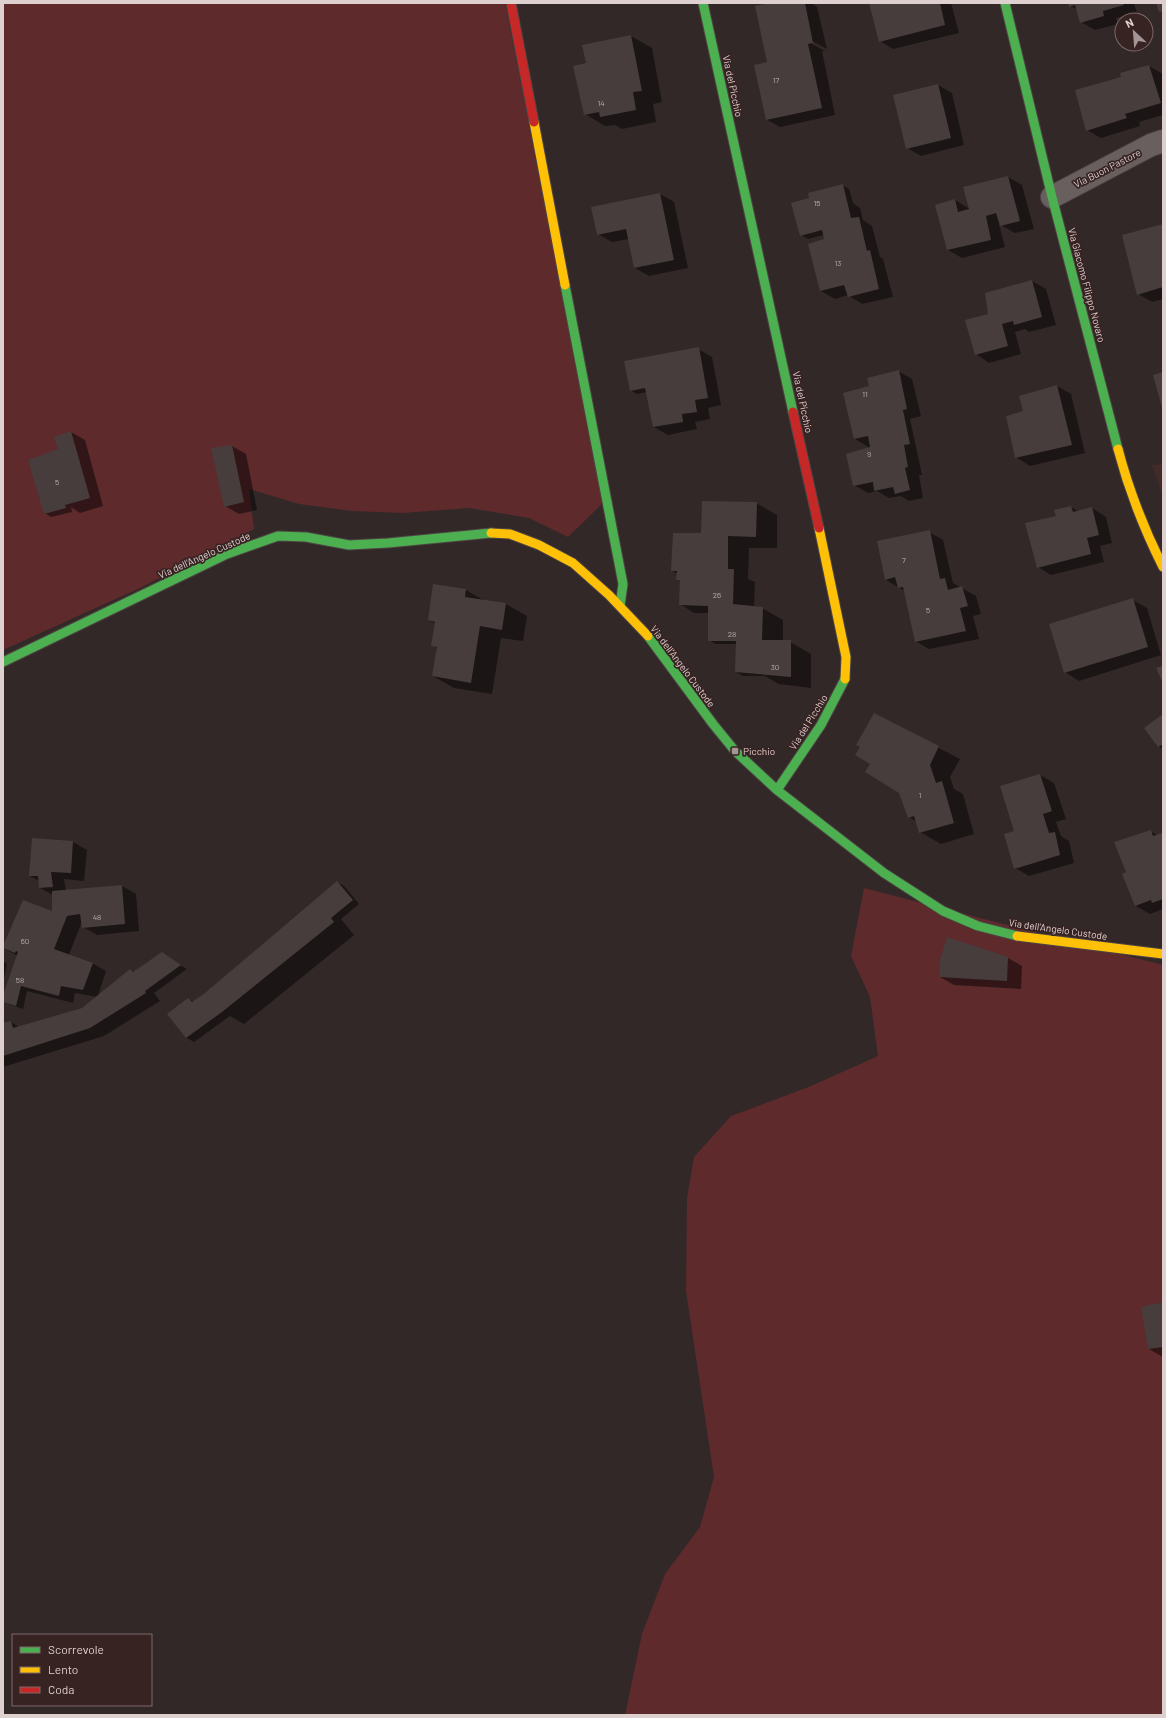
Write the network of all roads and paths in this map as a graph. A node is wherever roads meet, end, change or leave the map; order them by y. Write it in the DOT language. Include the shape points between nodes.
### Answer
graph roads {
  1 [pos="511,3"];
  2 [pos="703,3"];
  3 [pos="1005,3"];
  4 [pos="1163,141"];
  5 [pos="1052,197"];
  6 [pos="1163,567"];
  7 [pos="620,606"];
  8 [pos="3,662"];
  9 [pos="777,790"];
  10 [pos="1163,954"];
  1 -- 7 [label="street" via="623,584"];
  2 -- 9 [label="street, Via del Picchio" via="846,657 845,682 821,725"];
  3 -- 5 [label="street, Via Giacomo Filippo Novaro"];
  4 -- 5 [label="street, Via Buon Pastore"];
  5 -- 6 [label="street, Via Giacomo Filippo Novaro" via="1127,482 1146,534"];
  7 -- 8 [label="street, Via dell'Angelo Custode" via="573,563 539,545 510,534 482,533 388,543 349,544 306,537 278,536 227,554"];
  7 -- 9 [label="street, Via dell'Angelo Custode" via="649,637 735,751"];
  9 -- 10 [label="street, Via dell'Angelo Custode" via="884,873 943,911 978,926 1018,936"];
}
